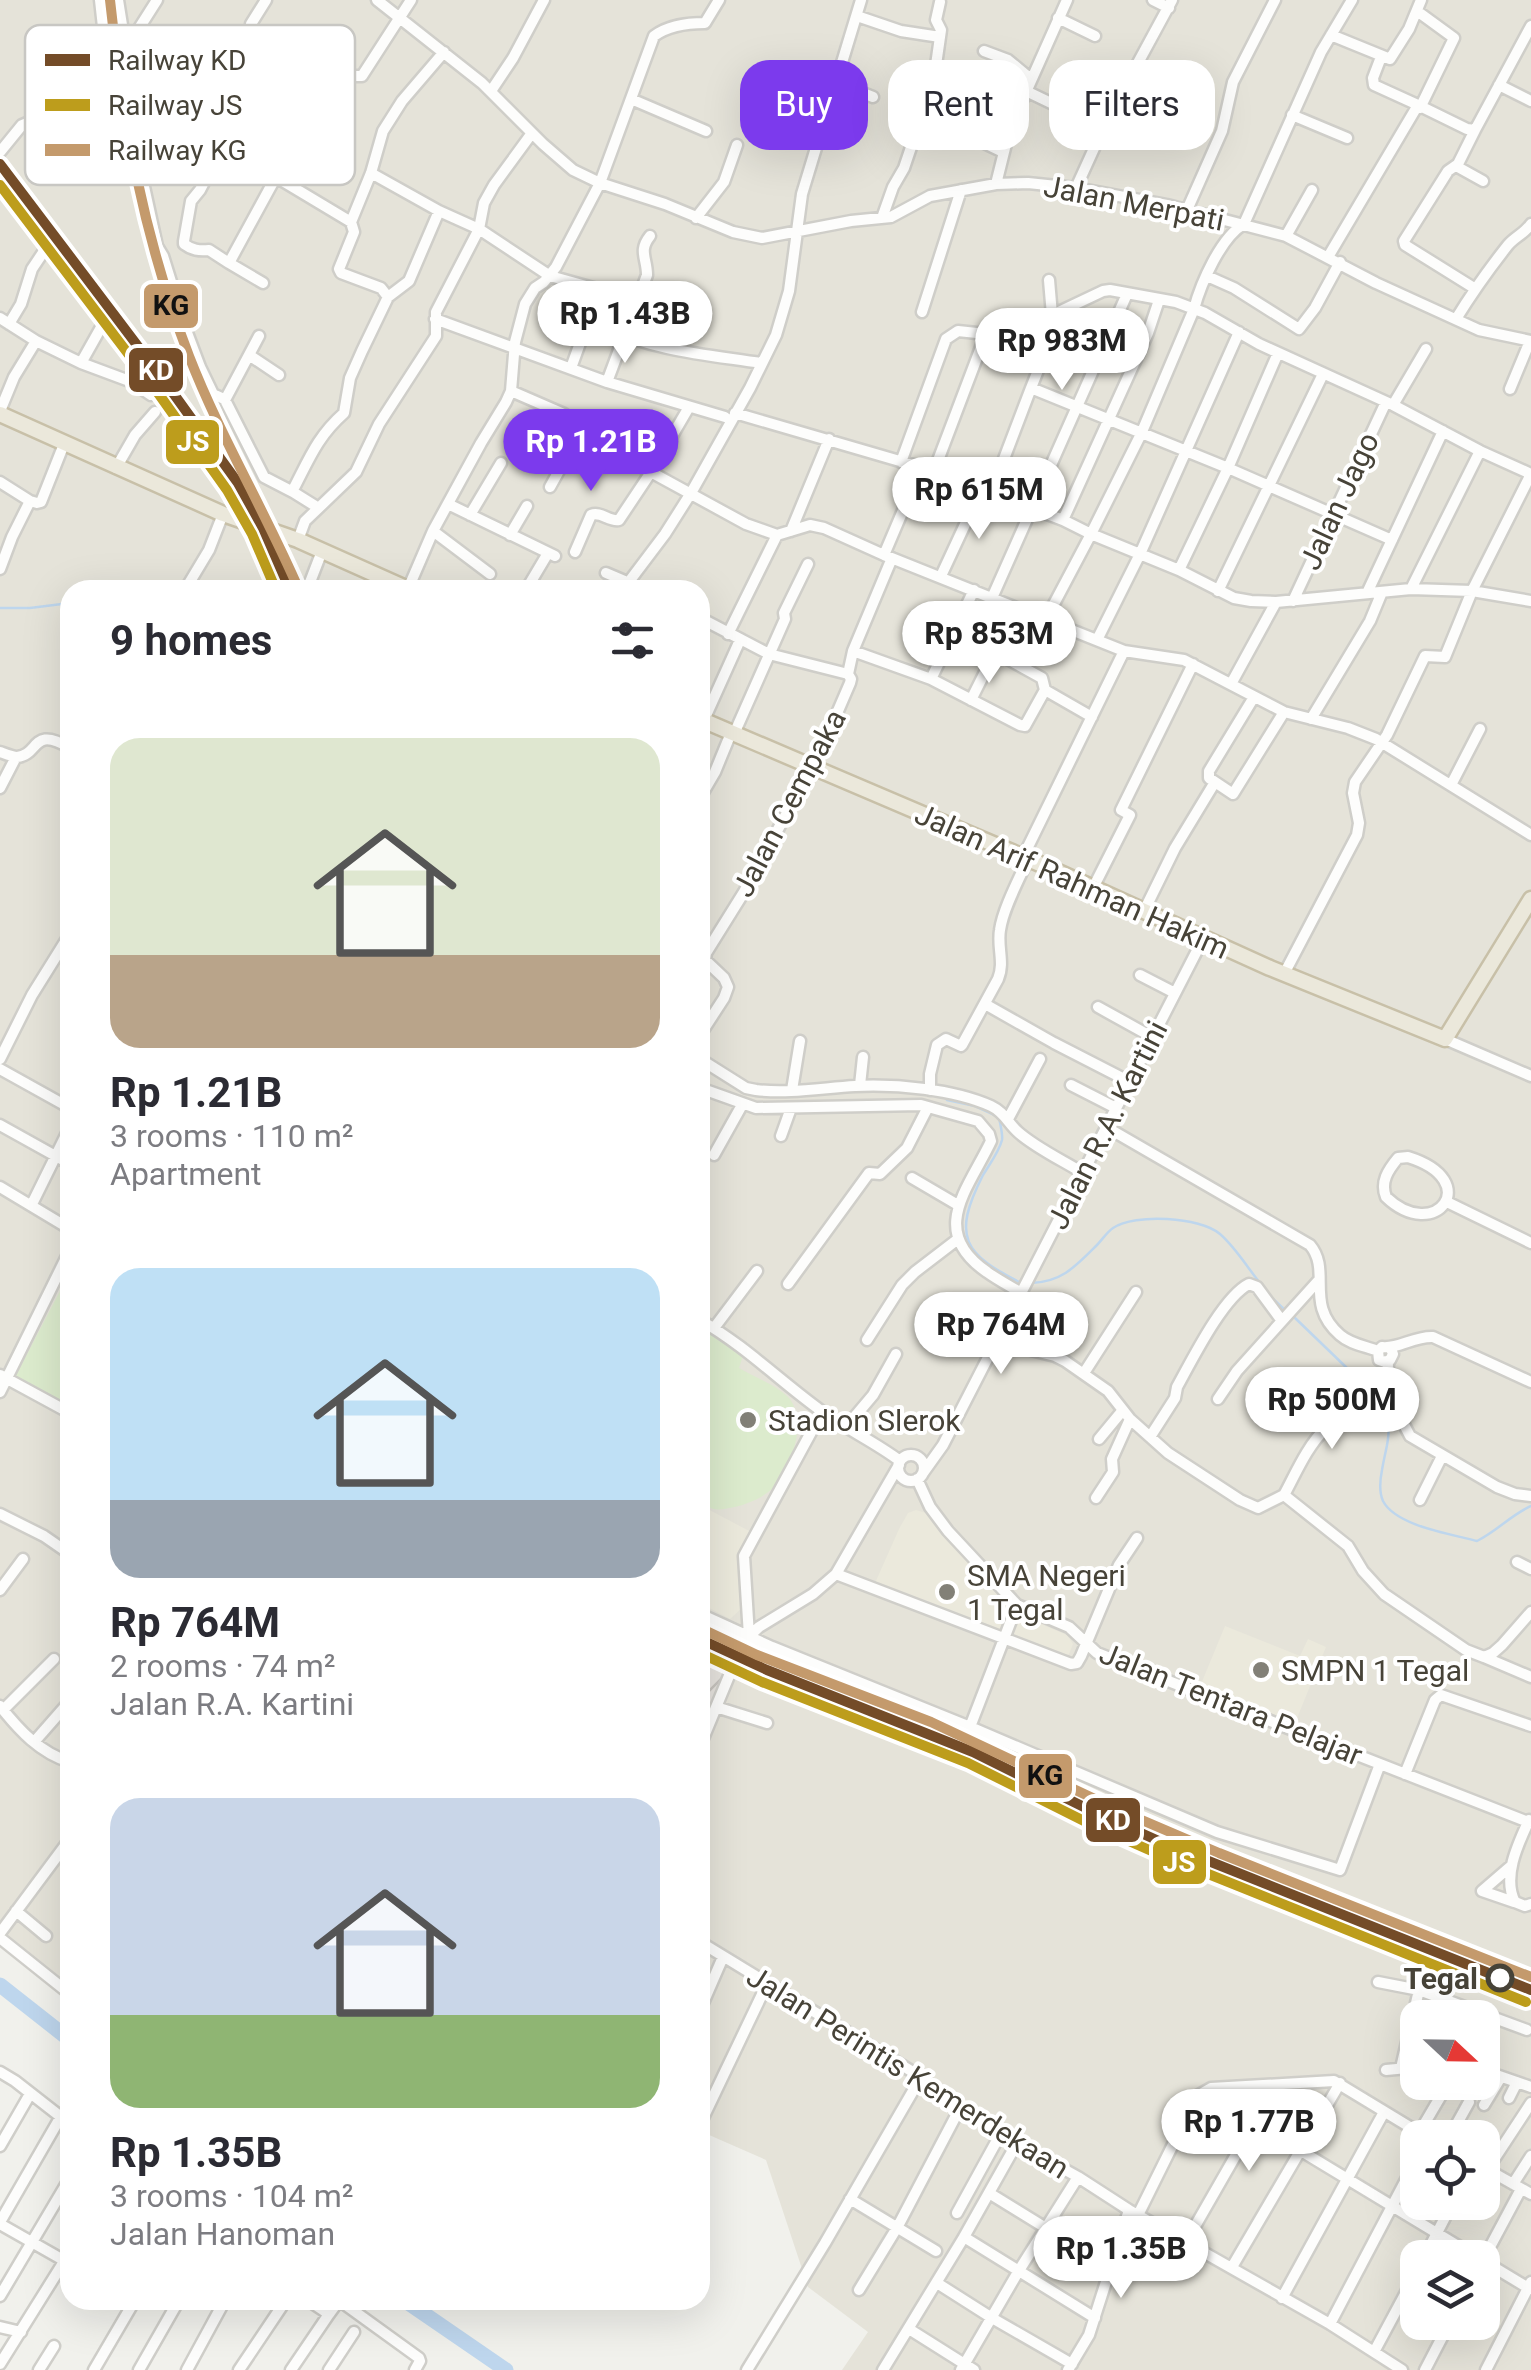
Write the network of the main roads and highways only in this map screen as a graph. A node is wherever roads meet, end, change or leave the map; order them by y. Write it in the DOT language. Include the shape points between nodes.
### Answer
graph roads {
  1 [pos="0,413"];
  2 [pos="388,580"];
  3 [pos="710,723"];
  4 [pos="1531,899"];
  1 -- 2 [label="highway"];
  3 -- 4 [label="highway, Jalan Arif Rahman Hakim" via="1445,1039"];
}
